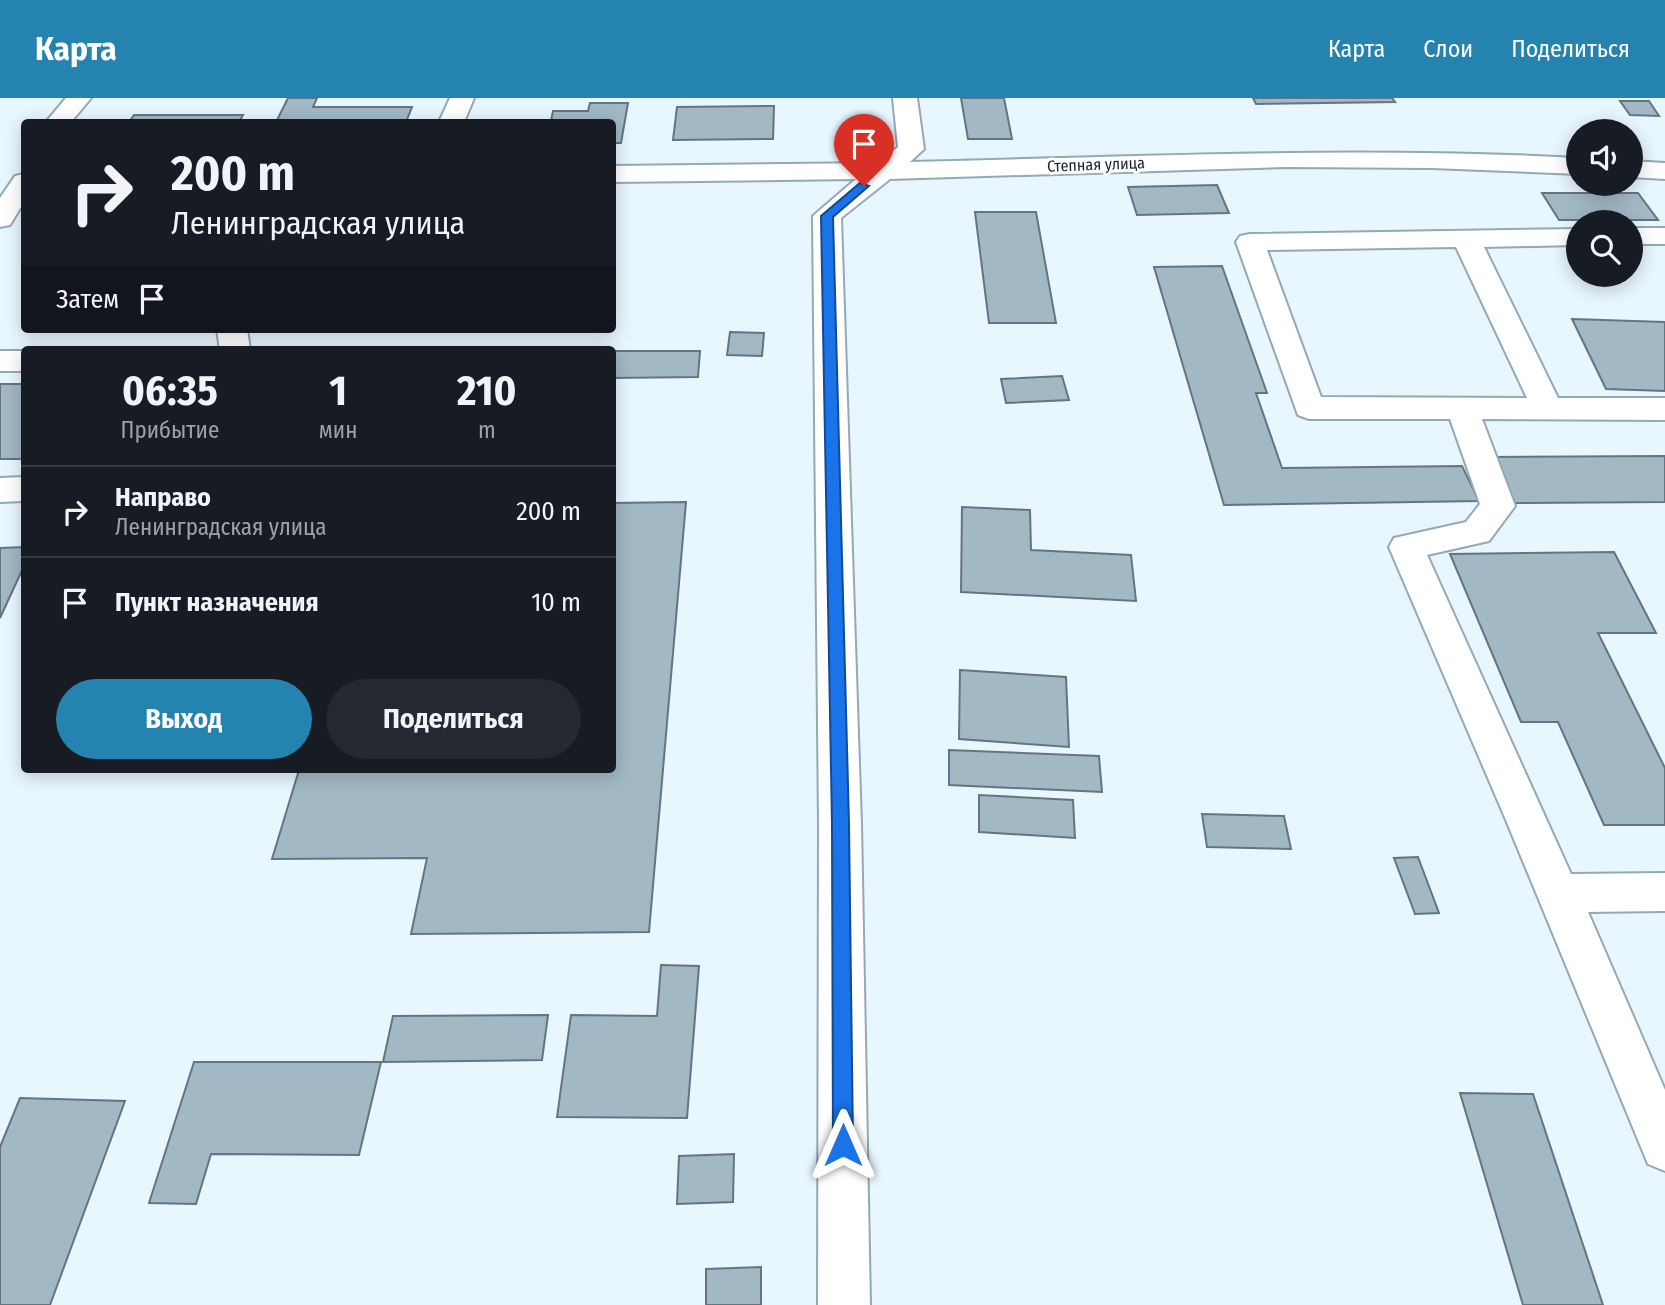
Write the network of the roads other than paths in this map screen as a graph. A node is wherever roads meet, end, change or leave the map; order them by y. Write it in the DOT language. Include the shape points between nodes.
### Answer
graph roads {
  1 [pos="79,98"];
  2 [pos="462,98"];
  3 [pos="905,98"];
  4 [pos="61,119"];
  5 [pos="453,119"];
  6 [pos="1566,165"];
  7 [pos="882,170"];
  8 [pos="1643,170"];
  9 [pos="1665,171"];
  10 [pos="616,174"];
  11 [pos="777,174"];
  12 [pos="13,180"];
  13 [pos="827,216"];
  14 [pos="0,219"];
  15 [pos="1643,236"];
  16 [pos="1665,236"];
  17 [pos="1566,237"];
  18 [pos="1466,239"];
  19 [pos="0,361"];
  20 [pos="21,361"];
  21 [pos="1463,410"];
  22 [pos="1548,410"];
  23 [pos="1665,410"];
  24 [pos="21,489"];
  25 [pos="0,490"];
  26 [pos="1665,892"];
  27 [pos="1558,893"];
  28 [pos="1665,1147"];
  29 [pos="844,1305"];
  1 -- 4 [label="street"];
  2 -- 5 [label="street"];
  3 -- 7 [label="street" via="911,149"];
  6 -- 7 [label="street, Степная улица" via="1488,160 1175,160"];
  7 -- 11 [label="street, Степная улица"];
  7 -- 13 [label="street"];
  8 -- 9 [label="street"];
  10 -- 11 [label="street, Степная улица"];
  11 -- 13 [label="street" via="800,188"];
  12 -- 14 [label="street"];
  13 -- 29 [label="street" via="840,824"];
  15 -- 16 [label="street"];
  17 -- 18 [label="street"];
  18 -- 21 [label="street" via="1250,242 1308,408"];
  18 -- 22 [label="street"];
  19 -- 20 [label="street"];
  21 -- 22 [label="street"];
  21 -- 27 [label="street" via="1498,506 1477,531 1406,547"];
  22 -- 23 [label="street"];
  24 -- 25 [label="street"];
  26 -- 27 [label="street"];
  27 -- 28 [label="street"];
}
